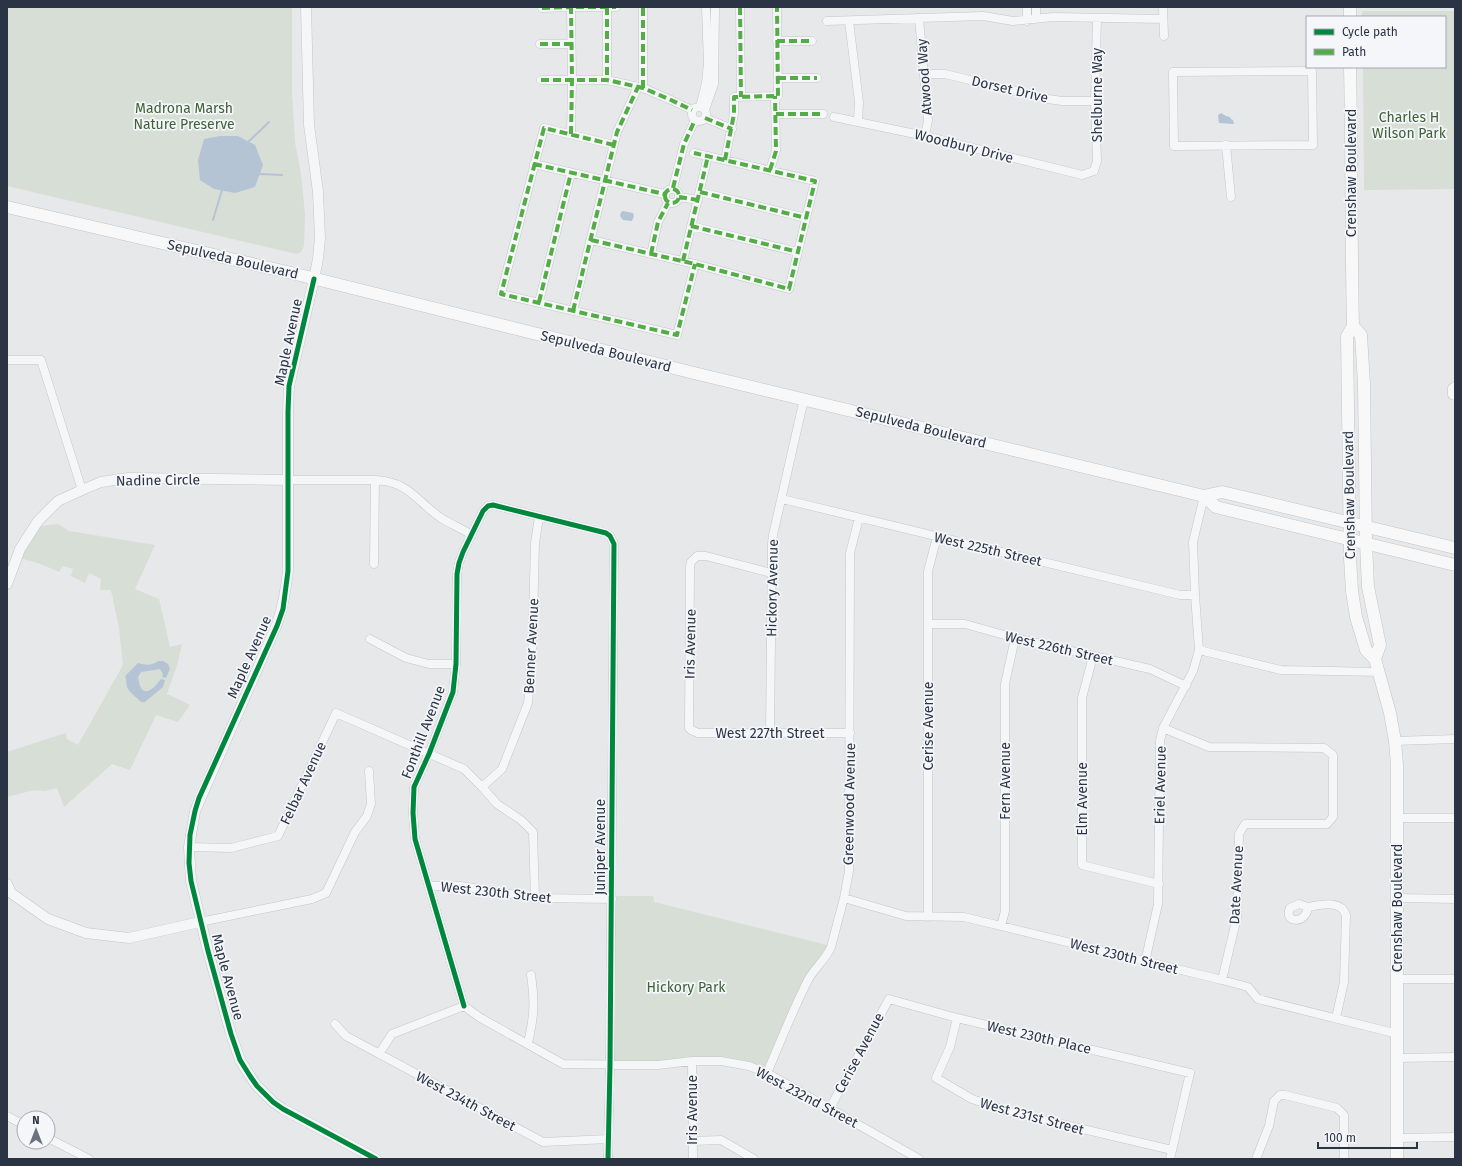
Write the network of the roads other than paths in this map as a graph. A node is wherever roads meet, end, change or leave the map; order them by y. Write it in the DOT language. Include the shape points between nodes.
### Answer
graph roads {
  1 [pos="306,7"];
  2 [pos="571,7"];
  3 [pos="607,7"];
  4 [pos="616,7"];
  5 [pos="643,7"];
  6 [pos="706,7"];
  7 [pos="715,7"];
  8 [pos="740,7"];
  9 [pos="777,7"];
  10 [pos="1027,7"];
  11 [pos="1036,7"];
  12 [pos="1163,7"];
  13 [pos="542,8"];
  14 [pos="919,18"];
  15 [pos="1097,18"];
  16 [pos="1036,19"];
  17 [pos="1163,19"];
  18 [pos="849,20"];
  19 [pos="827,21"];
  20 [pos="1027,21"];
  21 [pos="1164,36"];
  22 [pos="777,42"];
  23 [pos="812,42"];
  24 [pos="540,44"];
  25 [pos="572,44"];
  26 [pos="1350,68"];
  27 [pos="925,74"];
  28 [pos="778,78"];
  29 [pos="817,78"];
  30 [pos="541,80"];
  31 [pos="572,80"];
  32 [pos="607,80"];
  33 [pos="640,88"];
  34 [pos="775,96"];
  35 [pos="741,97"];
  36 [pos="1095,100"];
  37 [pos="700,111"];
  38 [pos="776,114"];
  39 [pos="823,114"];
  40 [pos="834,117"];
  41 [pos="858,121"];
  42 [pos="732,129"];
  43 [pos="571,134"];
  44 [pos="925,136"];
  45 [pos="614,145"];
  46 [pos="1226,145"];
  47 [pos="694,153"];
  48 [pos="708,156"];
  49 [pos="725,160"];
  50 [pos="534,164"];
  51 [pos="770,170"];
  52 [pos="1094,171"];
  53 [pos="571,173"];
  54 [pos="605,181"];
  55 [pos="673,188"];
  56 [pos="664,194"];
  57 [pos="699,196"];
  58 [pos="679,197"];
  59 [pos="1231,197"];
  60 [pos="668,203"];
  61 [pos="7,207"];
  62 [pos="806,218"];
  63 [pos="691,226"];
  64 [pos="591,240"];
  65 [pos="798,252"];
  66 [pos="651,254"];
  67 [pos="683,261"];
  68 [pos="695,264"];
  69 [pos="314,279"];
  70 [pos="539,302"];
  71 [pos="573,311"];
  72 [pos="1354,326"];
  73 [pos="7,360"];
  74 [pos="1455,386"];
  75 [pos="1455,396"];
  76 [pos="804,399"];
  77 [pos="289,480"];
  78 [pos="375,480"];
  79 [pos="82,490"];
  80 [pos="1204,496"];
  81 [pos="782,499"];
  82 [pos="539,517"];
  83 [pos="860,518"];
  84 [pos="1350,523"];
  85 [pos="1367,527"];
  86 [pos="472,535"];
  87 [pos="937,537"];
  88 [pos="1350,539"];
  89 [pos="1366,543"];
  90 [pos="1455,548"];
  91 [pos="374,564"];
  92 [pos="1455,565"];
  93 [pos="772,573"];
  94 [pos="7,584"];
  95 [pos="1195,595"];
  96 [pos="928,624"];
  97 [pos="1015,638"];
  98 [pos="370,639"];
  99 [pos="1199,650"];
  100 [pos="1093,656"];
  101 [pos="1375,659"];
  102 [pos="456,664"];
  103 [pos="1379,672"];
  104 [pos="1186,686"];
  105 [pos="1163,728"];
  106 [pos="691,730"];
  107 [pos="770,733"];
  108 [pos="850,733"];
  109 [pos="1395,740"];
  110 [pos="1455,740"];
  111 [pos="429,754"];
  112 [pos="369,771"];
  113 [pos="482,787"];
  114 [pos="1398,818"];
  115 [pos="1455,818"];
  116 [pos="189,847"];
  117 [pos="1159,884"];
  118 [pos="429,886"];
  119 [pos="8,891"];
  120 [pos="534,898"];
  121 [pos="844,898"];
  122 [pos="1397,898"];
  123 [pos="1455,899"];
  124 [pos="612,900"];
  125 [pos="1308,907"];
  126 [pos="928,917"];
  127 [pos="200,922"];
  128 [pos="1001,926"];
  129 [pos="1145,962"];
  130 [pos="531,974"];
  131 [pos="1455,978"];
  132 [pos="1397,979"];
  133 [pos="1222,980"];
  134 [pos="889,999"];
  135 [pos="464,1006"];
  136 [pos="957,1018"];
  137 [pos="1336,1018"];
  138 [pos="335,1024"];
  139 [pos="1398,1034"];
  140 [pos="528,1043"];
  141 [pos="379,1054"];
  142 [pos="1455,1057"];
  143 [pos="1397,1058"];
  144 [pos="692,1061"];
  145 [pos="610,1065"];
  146 [pos="767,1073"];
  147 [pos="830,1108"];
  148 [pos="7,1116"];
  149 [pos="16,1121"];
  150 [pos="1397,1138"];
  151 [pos="1455,1138"];
  152 [pos="608,1139"];
  153 [pos="692,1141"];
  154 [pos="56,1142"];
  155 [pos="1172,1150"];
  156 [pos="89,1159"];
  157 [pos="376,1159"];
  158 [pos="608,1159"];
  159 [pos="692,1159"];
  160 [pos="754,1159"];
  161 [pos="919,1159"];
  162 [pos="1170,1159"];
  163 [pos="1256,1159"];
  164 [pos="1344,1159"];
  165 [pos="1397,1159"];
  1 -- 69 [label="street, Maple Avenue" via="309,125 320,218 318,259"];
  2 -- 3 [label="street"];
  2 -- 13 [label="street"];
  2 -- 25 [label="street"];
  3 -- 4 [label="street"];
  3 -- 32 [label="street"];
  5 -- 33 [label="street"];
  6 -- 37 [label="street" via="708,63"];
  7 -- 37 [label="street" via="714,84"];
  8 -- 35 [label="street"];
  9 -- 22 [label="street"];
  10 -- 20 [label="street"];
  11 -- 16 [label="street"];
  12 -- 17 [label="street"];
  14 -- 18 [label="street"];
  14 -- 20 [label="street" via="983,16"];
  14 -- 27 [label="street, Atwood Way"];
  15 -- 16 [label="street"];
  15 -- 17 [label="street"];
  15 -- 36 [label="street, Shelburne Way"];
  16 -- 20 [label="street"];
  17 -- 21 [label="street"];
  18 -- 19 [label="street"];
  18 -- 41 [label="street" via="860,102"];
  22 -- 23 [label="street"];
  22 -- 28 [label="street"];
  24 -- 25 [label="street"];
  25 -- 31 [label="street"];
  26 -- 72 [label="main road, Crenshaw Boulevard"];
  27 -- 36 [label="street, Dorset Drive" via="945,74 1048,99"];
  27 -- 44 [label="street, Atwood Way" via="928,120"];
  28 -- 29 [label="street"];
  28 -- 34 [label="street" via="778,96"];
  30 -- 31 [label="street"];
  31 -- 32 [label="street"];
  31 -- 43 [label="street"];
  32 -- 33 [label="street"];
  33 -- 37 [label="street"];
  33 -- 45 [label="street" via="617,132"];
  34 -- 35 [label="street"];
  34 -- 38 [label="street"];
  35 -- 42 [label="street" via="734,97"];
  36 -- 52 [label="street, Shelburne Way" via="1097,161"];
  37 -- 42 [label="street"];
  37 -- 55 [label="street" via="701,121 695,120 684,144"];
  38 -- 39 [label="street"];
  38 -- 51 [label="street" via="776,151"];
  40 -- 41 [label="street, Woodbury Drive"];
  41 -- 44 [label="street, Woodbury Drive"];
  42 -- 49 [label="street"];
  43 -- 45 [label="street"];
  43 -- 50 [label="street" via="544,128"];
  44 -- 52 [label="street, Woodbury Drive" via="1082,175"];
  45 -- 54 [label="street"];
  46 -- 46 [label="street" via="1313,145 1312,71 1173,72 1174,146"];
  46 -- 59 [label="street"];
  47 -- 48 [label="street"];
  48 -- 49 [label="street"];
  48 -- 57 [label="street"];
  49 -- 51 [label="street"];
  50 -- 53 [label="street"];
  50 -- 70 [label="street" via="501,294"];
  51 -- 62 [label="street" via="815,181"];
  53 -- 54 [label="street"];
  53 -- 70 [label="street"];
  54 -- 56 [label="street"];
  54 -- 64 [label="street"];
  55 -- 56 [label="street"];
  55 -- 58 [label="street" via="678,191"];
  56 -- 60 [label="street"];
  57 -- 58 [label="street"];
  57 -- 62 [label="street"];
  57 -- 63 [label="street"];
  58 -- 60 [label="street" via="676,202"];
  60 -- 66 [label="street" via="658,222"];
  61 -- 69 [label="main road, Sepulveda Boulevard"];
  62 -- 65 [label="street"];
  63 -- 65 [label="street"];
  63 -- 67 [label="street"];
  64 -- 66 [label="street"];
  64 -- 71 [label="street"];
  65 -- 68 [label="street" via="789,289"];
  66 -- 67 [label="street"];
  67 -- 68 [label="street"];
  68 -- 71 [label="street" via="677,335"];
  69 -- 76 [label="main road, Sepulveda Boulevard"];
  69 -- 77 [label="street, Maple Avenue" via="289,386"];
  70 -- 71 [label="street"];
  72 -- 84 [label="main road, Crenshaw Boulevard" via="1347,336"];
  72 -- 85 [label="main road, Crenshaw Boulevard" via="1361,335"];
  73 -- 79 [label="street" via="41,360"];
  74 -- 75 [label="street" via="1452,388 1452,395"];
  76 -- 80 [label="main road, Sepulveda Boulevard"];
  76 -- 81 [label="street, Hickory Avenue"];
  77 -- 78 [label="street"];
  77 -- 79 [label="street, Nadine Circle" via="128,478 101,482"];
  77 -- 116 [label="street, Maple Avenue" via="288,571 278,624 199,798 193,817"];
  78 -- 86 [label="street" via="397,483 442,519"];
  78 -- 91 [label="street"];
  79 -- 94 [label="street, Nadine Circle" via="58,501 38,521 20,548"];
  80 -- 84 [label="main road, Sepulveda Boulevard" via="1222,492"];
  80 -- 88 [label="main road, Sepulveda Boulevard" via="1216,507"];
  80 -- 95 [label="street, Eriel Avenue" via="1193,542"];
  81 -- 83 [label="street, West 225th Street"];
  81 -- 93 [label="street, Hickory Avenue" via="773,535"];
  82 -- 86 [label="street" via="499,506 488,506 483,510"];
  82 -- 113 [label="street, Benner Avenue" via="535,544 532,660 528,703 502,769"];
  82 -- 124 [label="street, Juniper Avenue" via="606,533 614,544"];
  83 -- 87 [label="street, West 225th Street"];
  83 -- 108 [label="street, Greenwood Avenue" via="850,553"];
  84 -- 85 [label="main road, Sepulveda Boulevard"];
  84 -- 88 [label="main road, Crenshaw Boulevard"];
  85 -- 89 [label="main road, Crenshaw Boulevard"];
  85 -- 90 [label="main road, Sepulveda Boulevard"];
  86 -- 102 [label="street, Fonthill Avenue" via="463,552 457,574"];
  87 -- 95 [label="street, West 225th Street" via="1180,595"];
  87 -- 96 [label="street, Cerise Avenue" via="928,571"];
  88 -- 89 [label="main road, Sepulveda Boulevard"];
  88 -- 101 [label="main road, Crenshaw Boulevard" via="1356,617 1366,650"];
  89 -- 92 [label="main road, Sepulveda Boulevard"];
  89 -- 101 [label="main road, Crenshaw Boulevard" via="1368,587 1380,645"];
  93 -- 106 [label="street, Iris Avenue" via="706,556 694,558 690,566"];
  93 -- 107 [label="street, Hickory Avenue"];
  95 -- 99 [label="street, Eriel Avenue"];
  96 -- 97 [label="street, West 226th Street" via="965,624"];
  96 -- 126 [label="street, Cerise Avenue"];
  97 -- 100 [label="street, West 226th Street"];
  97 -- 128 [label="street, Fern Avenue" via="1005,684 1004,910"];
  98 -- 102 [label="street" via="406,658 429,664"];
  99 -- 103 [label="street" via="1281,670"];
  99 -- 104 [label="street, Eriel Avenue"];
  100 -- 104 [label="street, West 226th Street" via="1150,670"];
  100 -- 117 [label="street, Elm Avenue" via="1082,698 1082,865"];
  101 -- 103 [label="main road, Crenshaw Boulevard"];
  102 -- 111 [label="street, Fonthill Avenue" via="453,692"];
  103 -- 109 [label="main road, Crenshaw Boulevard"];
  104 -- 105 [label="street, Eriel Avenue"];
  105 -- 117 [label="street, Eriel Avenue" via="1160,741"];
  105 -- 133 [label="street, Date Avenue" via="1209,747 1324,748 1333,755 1333,817 1327,824 1245,824 1239,834 1237,917"];
  106 -- 107 [label="street, West 227th Street" via="698,733"];
  107 -- 108 [label="street, West 227th Street"];
  108 -- 121 [label="street, Greenwood Avenue" via="849,871"];
  109 -- 110 [label="street"];
  109 -- 114 [label="main road, Crenshaw Boulevard"];
  111 -- 113 [label="street" via="464,769"];
  111 -- 116 [label="street, Felbar Avenue" via="336,713 278,836 231,848"];
  111 -- 118 [label="street, Fonthill Avenue" via="414,787 413,813 415,839"];
  112 -- 127 [label="street" via="370,804 367,816 355,832 326,893 312,899"];
  113 -- 120 [label="street" via="497,804 521,820 533,832"];
  114 -- 115 [label="street"];
  114 -- 122 [label="main road, Crenshaw Boulevard"];
  116 -- 127 [label="street, Maple Avenue" via="191,881"];
  117 -- 129 [label="street, Eriel Avenue" via="1158,904"];
  118 -- 120 [label="street, West 230th Street" via="460,886"];
  118 -- 135 [label="street, Fonthill Avenue"];
  119 -- 127 [label="street" via="48,919 86,932 128,938"];
  120 -- 124 [label="street, West 230th Street"];
  121 -- 126 [label="street, West 230th Street" via="906,916"];
  121 -- 146 [label="street, Greenwood Avenue" via="829,953 807,982"];
  122 -- 123 [label="street"];
  122 -- 132 [label="main road, Crenshaw Boulevard"];
  124 -- 145 [label="street, Juniper Avenue"];
  125 -- 137 [label="street" via="1337,906 1346,915 1344,982"];
  126 -- 128 [label="street, West 230th Street" via="964,917"];
  127 -- 157 [label="street, Maple Avenue" via="231,1034 240,1060 250,1076 273,1102 297,1118"];
  128 -- 129 [label="street, West 230th Street"];
  129 -- 133 [label="street, West 230th Street"];
  130 -- 140 [label="street" via="534,997 533,1022"];
  131 -- 132 [label="street"];
  132 -- 139 [label="main road, Crenshaw Boulevard"];
  133 -- 137 [label="street, West 230th Street" via="1248,987 1258,999"];
  134 -- 136 [label="street, West 230th Place"];
  134 -- 147 [label="street, Cerise Avenue"];
  135 -- 140 [label="street, West 232nd Street" via="479,1018"];
  135 -- 141 [label="street" via="392,1034"];
  136 -- 155 [label="street, West 231st Street" via="950,1047 936,1078 972,1099 1010,1112"];
  136 -- 155 [label="street, West 230th Place" via="1190,1073"];
  137 -- 139 [label="street, West 230th Street"];
  138 -- 141 [label="street, West 234th Street" via="346,1036"];
  139 -- 143 [label="main road, Crenshaw Boulevard"];
  140 -- 145 [label="street, West 232nd Street" via="563,1064"];
  141 -- 152 [label="street, West 234th Street" via="543,1142"];
  142 -- 143 [label="street"];
  143 -- 150 [label="main road, Crenshaw Boulevard"];
  144 -- 145 [label="street, West 232nd Street" via="658,1065"];
  144 -- 146 [label="street, West 232nd Street" via="735,1063"];
  144 -- 153 [label="street, Iris Avenue"];
  145 -- 152 [label="street, Juniper Avenue"];
  146 -- 147 [label="street, West 232nd Street"];
  147 -- 161 [label="street, West 232nd Street"];
  148 -- 149 [label="street"];
  150 -- 151 [label="street"];
  150 -- 165 [label="main road, Crenshaw Boulevard"];
  152 -- 158 [label="street, Juniper Avenue"];
  153 -- 159 [label="street, Iris Avenue"];
  153 -- 160 [label="street" via="721,1140"];
  154 -- 156 [label="street"];
  155 -- 162 [label="street"];
  163 -- 164 [label="street" via="1269,1126 1274,1100 1285,1095 1337,1108 1342,1112"];
}
